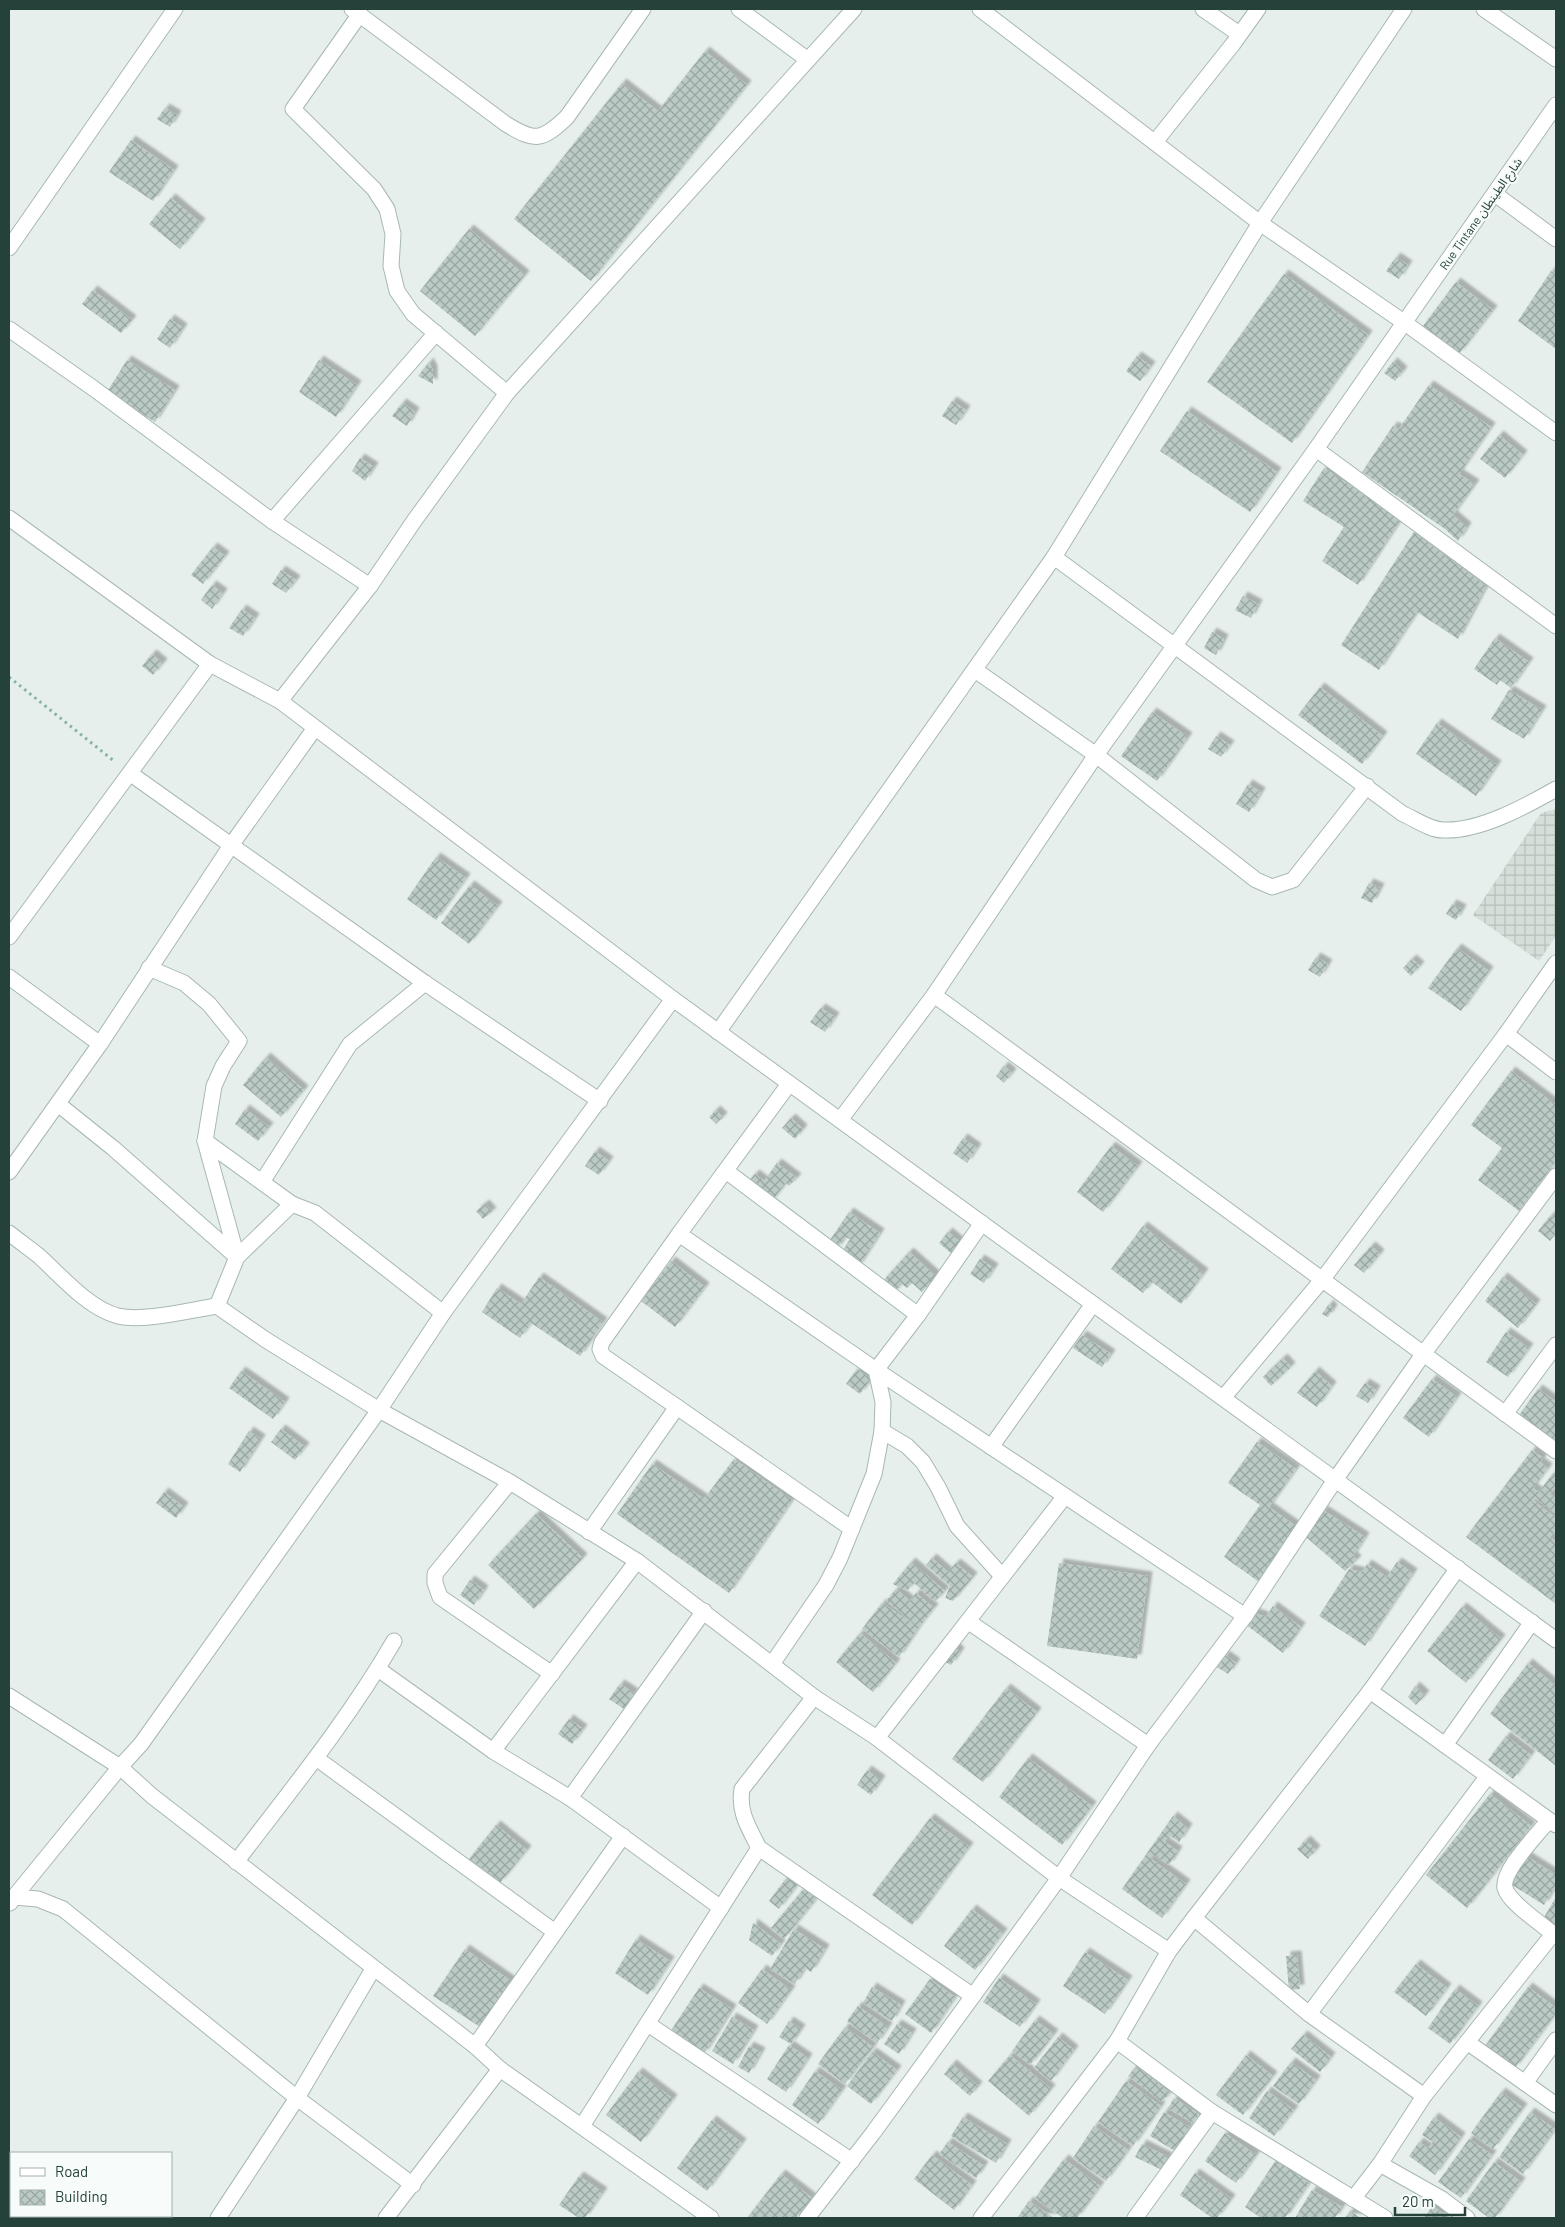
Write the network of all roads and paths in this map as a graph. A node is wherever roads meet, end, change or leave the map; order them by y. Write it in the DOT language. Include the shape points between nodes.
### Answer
graph roads {
  1 [pos="175,9"];
  2 [pos="643,9"];
  3 [pos="739,9"];
  4 [pos="854,9"];
  5 [pos="980,9"];
  6 [pos="1203,9"];
  7 [pos="1258,9"];
  8 [pos="1404,9"];
  9 [pos="1484,9"];
  10 [pos="356,12"];
  11 [pos="1239,34"];
  12 [pos="1556,59"];
  13 [pos="808,60"];
  14 [pos="1556,105"];
  15 [pos="1155,142"];
  16 [pos="1495,194"];
  17 [pos="1260,222"];
  18 [pos="1556,238"];
  19 [pos="9,248"];
  20 [pos="1405,323"];
  21 [pos="9,329"];
  22 [pos="436,334"];
  23 [pos="507,393"];
  24 [pos="1556,433"];
  25 [pos="1316,449"];
  26 [pos="9,518"];
  27 [pos="272,521"];
  28 [pos="1054,558"];
  29 [pos="370,586"];
  30 [pos="1556,626"];
  31 [pos="1176,646"];
  32 [pos="210,664"];
  33 [pos="975,670"];
  34 [pos="9,677"];
  35 [pos="280,701"];
  36 [pos="315,728"];
  37 [pos="1096,755"];
  38 [pos="131,774"];
  39 [pos="1367,786"];
  40 [pos="1556,789"];
  41 [pos="232,844"];
  42 [pos="9,937"];
  43 [pos="1556,963"];
  44 [pos="150,968"];
  45 [pos="9,977"];
  46 [pos="425,983"];
  47 [pos="934,995"];
  48 [pos="673,999"];
  49 [pos="718,1032"];
  50 [pos="1506,1034"];
  51 [pos="100,1044"];
  52 [pos="1556,1072"];
  53 [pos="789,1084"];
  54 [pos="600,1101"];
  55 [pos="58,1104"];
  56 [pos="840,1120"];
  57 [pos="205,1141"];
  58 [pos="726,1171"];
  59 [pos="9,1172"];
  60 [pos="1556,1176"];
  61 [pos="262,1182"];
  62 [pos="292,1204"];
  63 [pos="982,1223"];
  64 [pos="9,1233"];
  65 [pos="679,1234"];
  66 [pos="237,1257"];
  67 [pos="1322,1280"];
  68 [pos="1093,1304"];
  69 [pos="217,1306"];
  70 [pos="444,1313"];
  71 [pos="918,1315"];
  72 [pos="1556,1345"];
  73 [pos="1424,1353"];
  74 [pos="876,1370"];
  75 [pos="1223,1398"];
  76 [pos="677,1407"];
  77 [pos="379,1410"];
  78 [pos="1505,1414"];
  79 [pos="882,1431"];
  80 [pos="991,1447"];
  81 [pos="1556,1451"];
  82 [pos="1336,1480"];
  83 [pos="510,1482"];
  84 [pos="1065,1496"];
  85 [pos="852,1529"];
  86 [pos="589,1532"];
  87 [pos="637,1561"];
  88 [pos="1458,1568"];
  89 [pos="1002,1576"];
  90 [pos="704,1611"];
  91 [pos="1245,1616"];
  92 [pos="969,1622"];
  93 [pos="1532,1622"];
  94 [pos="394,1640"];
  95 [pos="1556,1640"];
  96 [pos="772,1664"];
  97 [pos="378,1669"];
  98 [pos="552,1674"];
  99 [pos="1370,1691"];
  100 [pos="9,1696"];
  101 [pos="814,1697"];
  102 [pos="877,1738"];
  103 [pos="1148,1744"];
  104 [pos="1445,1744"];
  105 [pos="493,1751"];
  106 [pos="316,1758"];
  107 [pos="120,1767"];
  108 [pos="1487,1777"];
  109 [pos="570,1798"];
  110 [pos="1553,1823"];
  111 [pos="623,1836"];
  112 [pos="759,1848"];
  113 [pos="236,1862"];
  114 [pos="1059,1878"];
  115 [pos="11,1901"];
  116 [pos="721,1908"];
  117 [pos="1194,1918"];
  118 [pos="555,1932"];
  119 [pos="1555,1935"];
  120 [pos="1170,1951"];
  121 [pos="373,1969"];
  122 [pos="973,1996"];
  123 [pos="1308,2014"];
  124 [pos="648,2024"];
  125 [pos="1556,2040"];
  126 [pos="1117,2041"];
  127 [pos="1467,2042"];
  128 [pos="475,2046"];
  129 [pos="500,2069"];
  130 [pos="1524,2083"];
  131 [pos="1424,2096"];
  132 [pos="297,2098"];
  133 [pos="1556,2105"];
  134 [pos="1212,2112"];
  135 [pos="582,2126"];
  136 [pos="852,2161"];
  137 [pos="1380,2164"];
  138 [pos="413,2185"];
  139 [pos="1353,2199"];
  140 [pos="218,2218"];
  141 [pos="386,2218"];
  142 [pos="711,2218"];
  143 [pos="807,2218"];
  144 [pos="981,2218"];
  145 [pos="1135,2218"];
  146 [pos="1385,2218"];
  147 [pos="1467,2218"];
  1 -- 19 [label="street"];
  2 -- 10 [label="street" via="567,117 538,138 525,136 506,124"];
  3 -- 13 [label="street"];
  4 -- 13 [label="street"];
  5 -- 15 [label="street"];
  6 -- 11 [label="street"];
  7 -- 11 [label="street"];
  8 -- 17 [label="street"];
  9 -- 12 [label="street"];
  10 -- 22 [label="street" via="293,109 374,189 387,209 393,234 391,266 397,291 413,314"];
  11 -- 15 [label="street"];
  13 -- 23 [label="street"];
  14 -- 16 [label="street, Rue Tintane شارع الطينطان"];
  15 -- 17 [label="street"];
  16 -- 18 [label="street"];
  16 -- 20 [label="street, Rue Tintane شارع الطينطان"];
  17 -- 20 [label="street"];
  17 -- 28 [label="street"];
  20 -- 24 [label="street"];
  20 -- 25 [label="street, Rue Tintane شارع الطينطان"];
  21 -- 27 [label="street"];
  22 -- 23 [label="street"];
  22 -- 27 [label="street"];
  23 -- 29 [label="street"];
  25 -- 30 [label="street"];
  25 -- 31 [label="street, Rue Tintane شارع الطينطان"];
  26 -- 32 [label="street"];
  27 -- 29 [label="street"];
  28 -- 31 [label="street"];
  28 -- 33 [label="street"];
  29 -- 35 [label="street"];
  31 -- 37 [label="street, Rue Tintane شارع الطينطان"];
  31 -- 39 [label="street"];
  32 -- 35 [label="street"];
  32 -- 38 [label="street"];
  33 -- 37 [label="street"];
  33 -- 49 [label="street"];
  34 -- 38 [label="path"];
  35 -- 36 [label="street"];
  36 -- 41 [label="street"];
  36 -- 48 [label="street"];
  37 -- 39 [label="street" via="1256,880 1272,886 1293,880"];
  37 -- 47 [label="street, Rue Tintane شارع الطينطان"];
  38 -- 41 [label="street"];
  38 -- 42 [label="street"];
  39 -- 40 [label="street" via="1403,814 1442,830 1486,822 1520,810"];
  41 -- 44 [label="street"];
  41 -- 46 [label="street"];
  43 -- 50 [label="street"];
  44 -- 51 [label="street"];
  44 -- 57 [label="street" via="184,983 209,1004 239,1041 214,1086"];
  45 -- 51 [label="street"];
  46 -- 54 [label="street"];
  46 -- 61 [label="street" via="350,1044"];
  47 -- 56 [label="street, Rue Tintane شارع الطينطان"];
  47 -- 67 [label="street"];
  48 -- 49 [label="street"];
  48 -- 54 [label="street"];
  49 -- 53 [label="street"];
  50 -- 52 [label="street"];
  50 -- 67 [label="street"];
  51 -- 55 [label="street"];
  53 -- 56 [label="street"];
  53 -- 58 [label="street"];
  54 -- 70 [label="street"];
  55 -- 59 [label="street"];
  55 -- 66 [label="street"];
  56 -- 63 [label="street"];
  57 -- 61 [label="street"];
  57 -- 66 [label="street"];
  58 -- 65 [label="street"];
  58 -- 71 [label="street"];
  60 -- 73 [label="street"];
  61 -- 62 [label="street"];
  62 -- 66 [label="street"];
  62 -- 70 [label="street" via="314,1213"];
  63 -- 68 [label="street"];
  63 -- 71 [label="street"];
  64 -- 69 [label="street" via="63,1281 117,1316 139,1317"];
  65 -- 74 [label="street"];
  65 -- 76 [label="street" via="600,1349 603,1356"];
  66 -- 69 [label="street"];
  67 -- 73 [label="street"];
  67 -- 75 [label="street"];
  68 -- 75 [label="street"];
  68 -- 80 [label="street"];
  69 -- 77 [label="street"];
  70 -- 77 [label="street"];
  71 -- 74 [label="street"];
  72 -- 78 [label="street"];
  73 -- 78 [label="street"];
  73 -- 82 [label="street"];
  74 -- 79 [label="street" via="883,1402"];
  74 -- 80 [label="street"];
  75 -- 82 [label="street"];
  76 -- 85 [label="street"];
  76 -- 86 [label="street"];
  77 -- 83 [label="street"];
  77 -- 107 [label="street" via="141,1744"];
  78 -- 81 [label="street"];
  79 -- 85 [label="street" via="874,1474"];
  79 -- 89 [label="street" via="906,1446 923,1462 956,1526"];
  80 -- 84 [label="street"];
  82 -- 88 [label="street"];
  82 -- 91 [label="street"];
  83 -- 86 [label="street"];
  83 -- 98 [label="street" via="435,1574 435,1583 440,1597"];
  84 -- 89 [label="street"];
  84 -- 91 [label="street"];
  85 -- 96 [label="street" via="826,1585"];
  86 -- 87 [label="street"];
  87 -- 90 [label="street"];
  87 -- 98 [label="street"];
  88 -- 93 [label="street"];
  88 -- 99 [label="street"];
  89 -- 92 [label="street"];
  90 -- 96 [label="street"];
  90 -- 109 [label="street"];
  91 -- 103 [label="street"];
  92 -- 102 [label="street"];
  92 -- 103 [label="street"];
  93 -- 95 [label="street"];
  93 -- 104 [label="street"];
  94 -- 97 [label="street"];
  96 -- 101 [label="street"];
  97 -- 105 [label="street"];
  97 -- 106 [label="street"];
  98 -- 105 [label="street"];
  99 -- 104 [label="street"];
  99 -- 117 [label="street"];
  100 -- 107 [label="street"];
  101 -- 102 [label="street"];
  101 -- 112 [label="street" via="742,1789 743,1818"];
  102 -- 114 [label="street"];
  103 -- 114 [label="street"];
  104 -- 108 [label="street"];
  105 -- 109 [label="street"];
  106 -- 113 [label="street"];
  106 -- 118 [label="street"];
  107 -- 113 [label="street"];
  107 -- 115 [label="street"];
  108 -- 110 [label="street"];
  108 -- 123 [label="street"];
  109 -- 111 [label="street"];
  110 -- 119 [label="street" via="1504,1879 1505,1889 1514,1901"];
  111 -- 116 [label="street"];
  111 -- 118 [label="street"];
  112 -- 116 [label="street"];
  112 -- 122 [label="street"];
  113 -- 121 [label="street"];
  114 -- 120 [label="street"];
  114 -- 122 [label="street"];
  115 -- 132 [label="street" via="38,1899 63,1910"];
  116 -- 124 [label="street"];
  117 -- 120 [label="street"];
  117 -- 123 [label="street"];
  118 -- 128 [label="street"];
  119 -- 127 [label="street"];
  120 -- 126 [label="street"];
  121 -- 128 [label="street"];
  121 -- 132 [label="street"];
  122 -- 136 [label="street"];
  123 -- 131 [label="street"];
  124 -- 135 [label="street"];
  124 -- 136 [label="street"];
  125 -- 130 [label="street"];
  126 -- 134 [label="street"];
  126 -- 144 [label="street"];
  127 -- 130 [label="street"];
  127 -- 131 [label="street"];
  128 -- 129 [label="street"];
  129 -- 135 [label="street"];
  129 -- 138 [label="street"];
  130 -- 133 [label="street"];
  131 -- 137 [label="street"];
  132 -- 138 [label="street"];
  132 -- 140 [label="street"];
  134 -- 139 [label="street"];
  134 -- 145 [label="street"];
  135 -- 142 [label="street"];
  136 -- 143 [label="street"];
  137 -- 139 [label="street"];
  137 -- 147 [label="street" via="1442,2199"];
  138 -- 141 [label="street"];
  139 -- 146 [label="street"];
}
